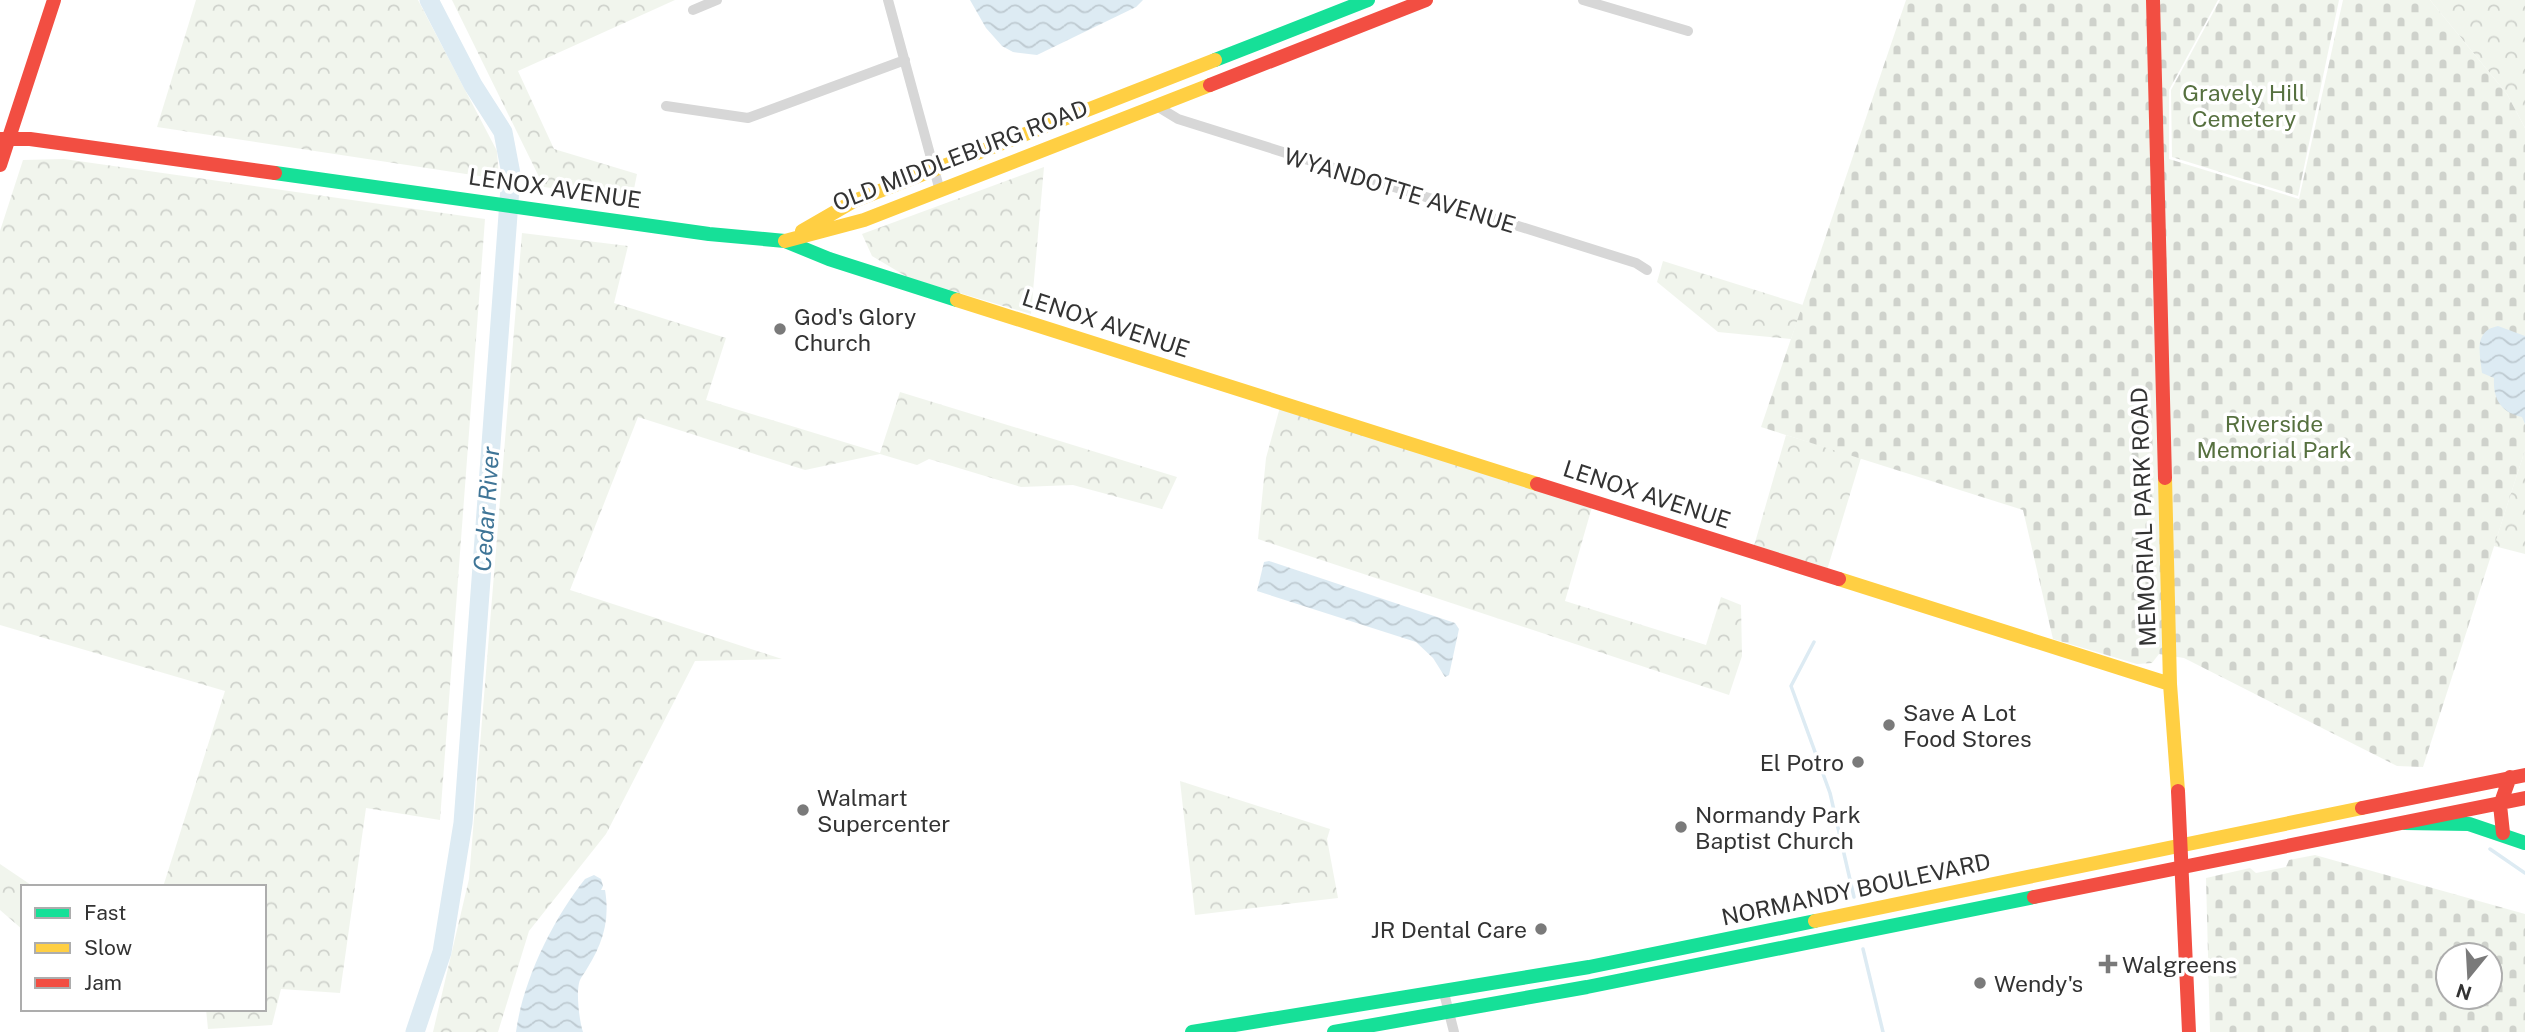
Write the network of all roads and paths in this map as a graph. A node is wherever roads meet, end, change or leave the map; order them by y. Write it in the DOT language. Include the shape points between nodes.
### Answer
graph roads {
  1 [pos="54,0"];
  2 [pos="717,0"];
  3 [pos="888,0"];
  4 [pos="1368,0"];
  5 [pos="1426,0"];
  6 [pos="1583,0"];
  7 [pos="2152,0"];
  8 [pos="694,10"];
  9 [pos="1301,27"];
  10 [pos="1688,31"];
  11 [pos="1309,46"];
  12 [pos="905,60"];
  13 [pos="1137,91"];
  14 [pos="1155,104"];
  15 [pos="666,106"];
  16 [pos="4,139"];
  17 [pos="0,165"];
  18 [pos="934,170"];
  19 [pos="940,191"];
  20 [pos="785,241"];
  21 [pos="1647,270"];
  22 [pos="2170,684"];
  23 [pos="2525,775"];
  24 [pos="2510,777"];
  25 [pos="2525,798"];
  26 [pos="2498,803"];
  27 [pos="2404,823"];
  28 [pos="2503,833"];
  29 [pos="2525,843"];
  30 [pos="2182,846"];
  31 [pos="2184,868"];
  32 [pos="1444,993"];
  33 [pos="1451,1013"];
  34 [pos="1192,1032"];
  35 [pos="1334,1032"];
  36 [pos="1454,1032"];
  37 [pos="2189,1032"];
  1 -- 16 [label="main road"];
  2 -- 8 [label="street"];
  3 -- 12 [label="street"];
  4 -- 9 [label="main road, OLD MIDDLEBURG ROAD"];
  5 -- 11 [label="main road, OLD MIDDLEBURG ROAD"];
  6 -- 10 [label="street"];
  7 -- 22 [label="main road, MEMORIAL PARK ROAD"];
  9 -- 11 [label="main road"];
  9 -- 13 [label="main road, OLD MIDDLEBURG ROAD"];
  11 -- 14 [label="main road, OLD MIDDLEBURG ROAD"];
  12 -- 15 [label="street" via="748,118"];
  12 -- 18 [label="street"];
  13 -- 14 [label="main road"];
  13 -- 18 [label="main road, OLD MIDDLEBURG ROAD"];
  14 -- 19 [label="main road, OLD MIDDLEBURG ROAD"];
  14 -- 21 [label="street, WYANDOTTE AVENUE" via="1178,119"];
  16 -- 17 [label="main road"];
  16 -- 20 [label="main road, LENOX AVENUE" via="183,158"];
  18 -- 19 [label="street"];
  18 -- 20 [label="main road, OLD MIDDLEBURG ROAD" via="854,201"];
  19 -- 20 [label="main road, OLD MIDDLEBURG ROAD" via="864,220"];
  20 -- 22 [label="main road, LENOX AVENUE" via="829,259"];
  22 -- 30 [label="main road, MEMORIAL PARK ROAD"];
  23 -- 24 [label="main road, NORMANDY BOULEVARD"];
  24 -- 26 [label="main road"];
  24 -- 30 [label="main road, NORMANDY BOULEVARD"];
  25 -- 26 [label="main road, NORMANDY BOULEVARD"];
  26 -- 27 [label="main road, NORMANDY BOULEVARD"];
  26 -- 28 [label="main road"];
  27 -- 28 [label="main road" via="2469,824"];
  27 -- 31 [label="main road, NORMANDY BOULEVARD"];
  28 -- 29 [label="main road"];
  30 -- 31 [label="main road, MEMORIAL PARK ROAD"];
  30 -- 32 [label="main road, NORMANDY BOULEVARD"];
  31 -- 33 [label="main road, NORMANDY BOULEVARD"];
  31 -- 37 [label="main road, MEMORIAL PARK ROAD"];
  32 -- 33 [label="street"];
  32 -- 34 [label="main road, NORMANDY BOULEVARD"];
  33 -- 35 [label="main road, NORMANDY BOULEVARD"];
  33 -- 36 [label="street"];
}
